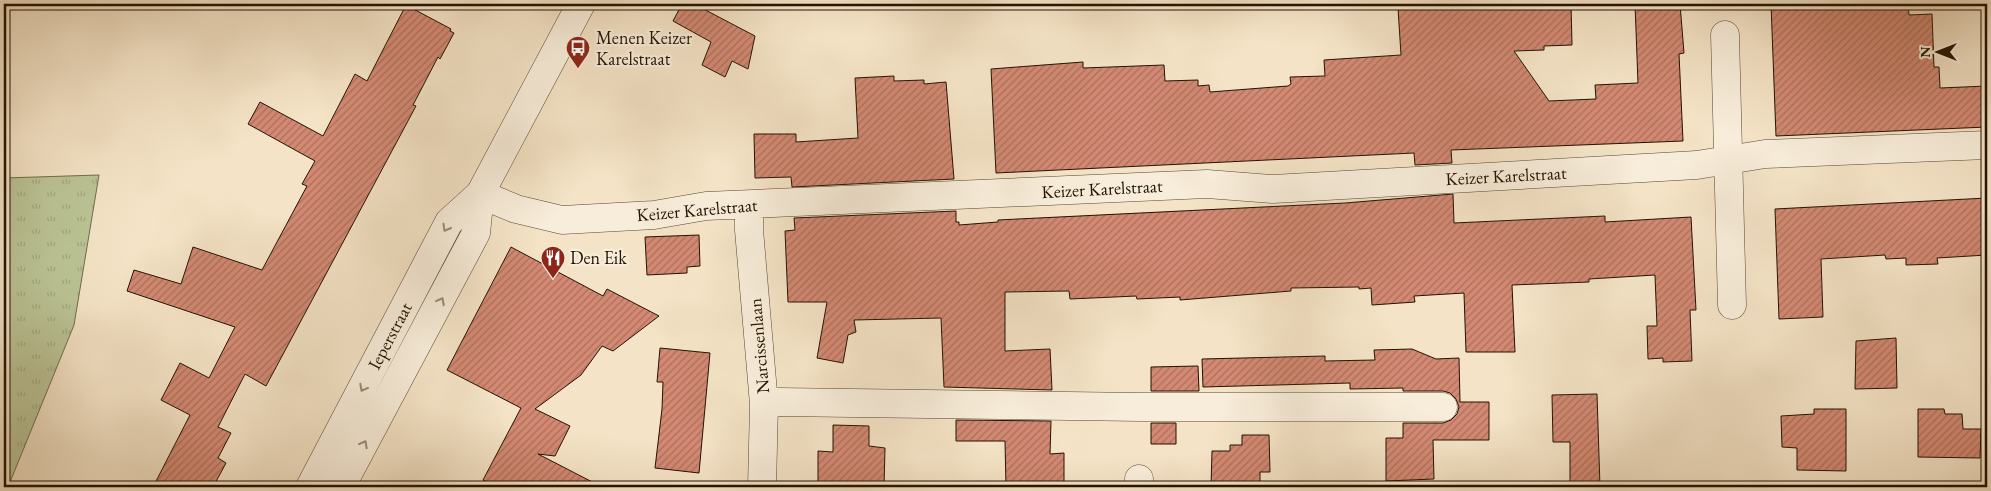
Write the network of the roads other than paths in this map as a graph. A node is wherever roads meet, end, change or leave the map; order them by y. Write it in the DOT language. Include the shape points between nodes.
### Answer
graph roads {
  1 [pos="581,4"];
  2 [pos="1725,35"];
  3 [pos="1987,144"];
  4 [pos="1727,160"];
  5 [pos="480,194"];
  6 [pos="749,205"];
  7 [pos="1732,306"];
  8 [pos="764,404"];
  9 [pos="1443,407"];
  10 [pos="310,487"];
  11 [pos="341,487"];
  12 [pos="762,487"];
  1 -- 5 [label="street, Ieperstraat"];
  2 -- 4 [label="street"];
  3 -- 4 [label="street, Keizer Karelstraat" via="1765,154"];
  4 -- 6 [label="street, Keizer Karelstraat" via="1698,165 1273,189 1207,184"];
  4 -- 7 [label="street"];
  5 -- 6 [label="street, Keizer Karelstraat" via="516,209 562,220"];
  5 -- 10 [label="street, Ieperstraat, one-way" via="449,222"];
  11 -- 5 [label="street, Ieperstraat, one-way" via="476,233"];
  6 -- 8 [label="street, Narcissenlaan"];
  8 -- 9 [label="street"];
  8 -- 12 [label="street, Narcissenlaan"];
}
